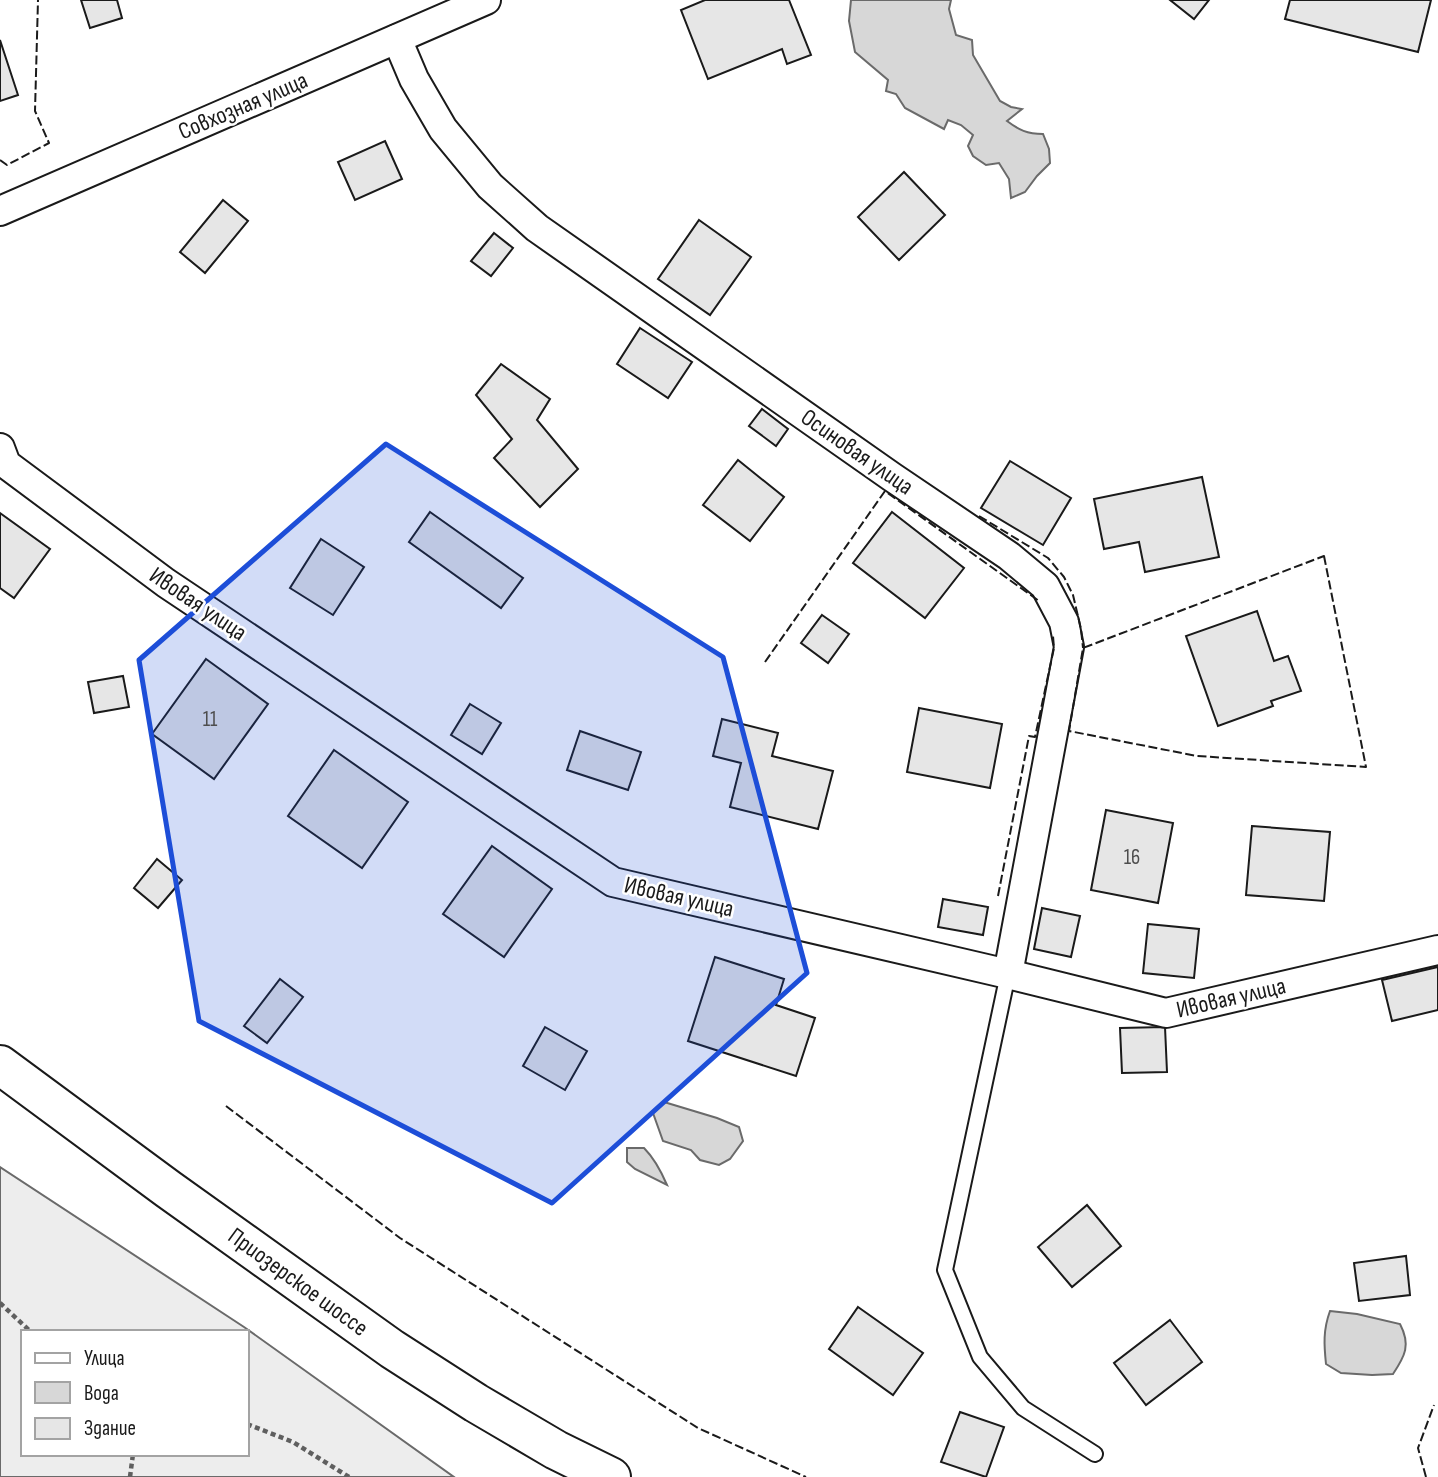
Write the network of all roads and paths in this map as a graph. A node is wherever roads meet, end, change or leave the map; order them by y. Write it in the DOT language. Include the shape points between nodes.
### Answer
graph roads {
  1 [pos="486,0"];
  2 [pos="397,39"];
  3 [pos="0,211"];
  4 [pos="0,448"];
  5 [pos="1438,950"];
  6 [pos="1008,974"];
  7 [pos="0,1065"];
  8 [pos="0,1303"];
  9 [pos="29,1330"];
  10 [pos="248,1424"];
  11 [pos="1095,1454"];
  12 [pos="133,1456"];
  13 [pos="130,1477"];
  14 [pos="349,1477"];
  15 [pos="611,1477"];
  1 -- 2 [label="street, Совхозная улица"];
  2 -- 3 [label="street, Совхозная улица"];
  2 -- 6 [label="street, Осиновая улица" via="443,128 490,186 537,229 1009,555 1045,586 1064,622 1069,647"];
  4 -- 6 [label="street, Ивовая улица" via="6,464 166,583 613,882"];
  5 -- 6 [label="street, Ивовая улица" via="1166,1013"];
  6 -- 11 [label="lane" via="945,1270 981,1357 1023,1408"];
  7 -- 15 [label="main road, Приозерское шоссе" via="392,1349 476,1403"];
  8 -- 9 [label="path"];
  10 -- 14 [label="path" via="293,1442"];
  12 -- 13 [label="path"];
}
